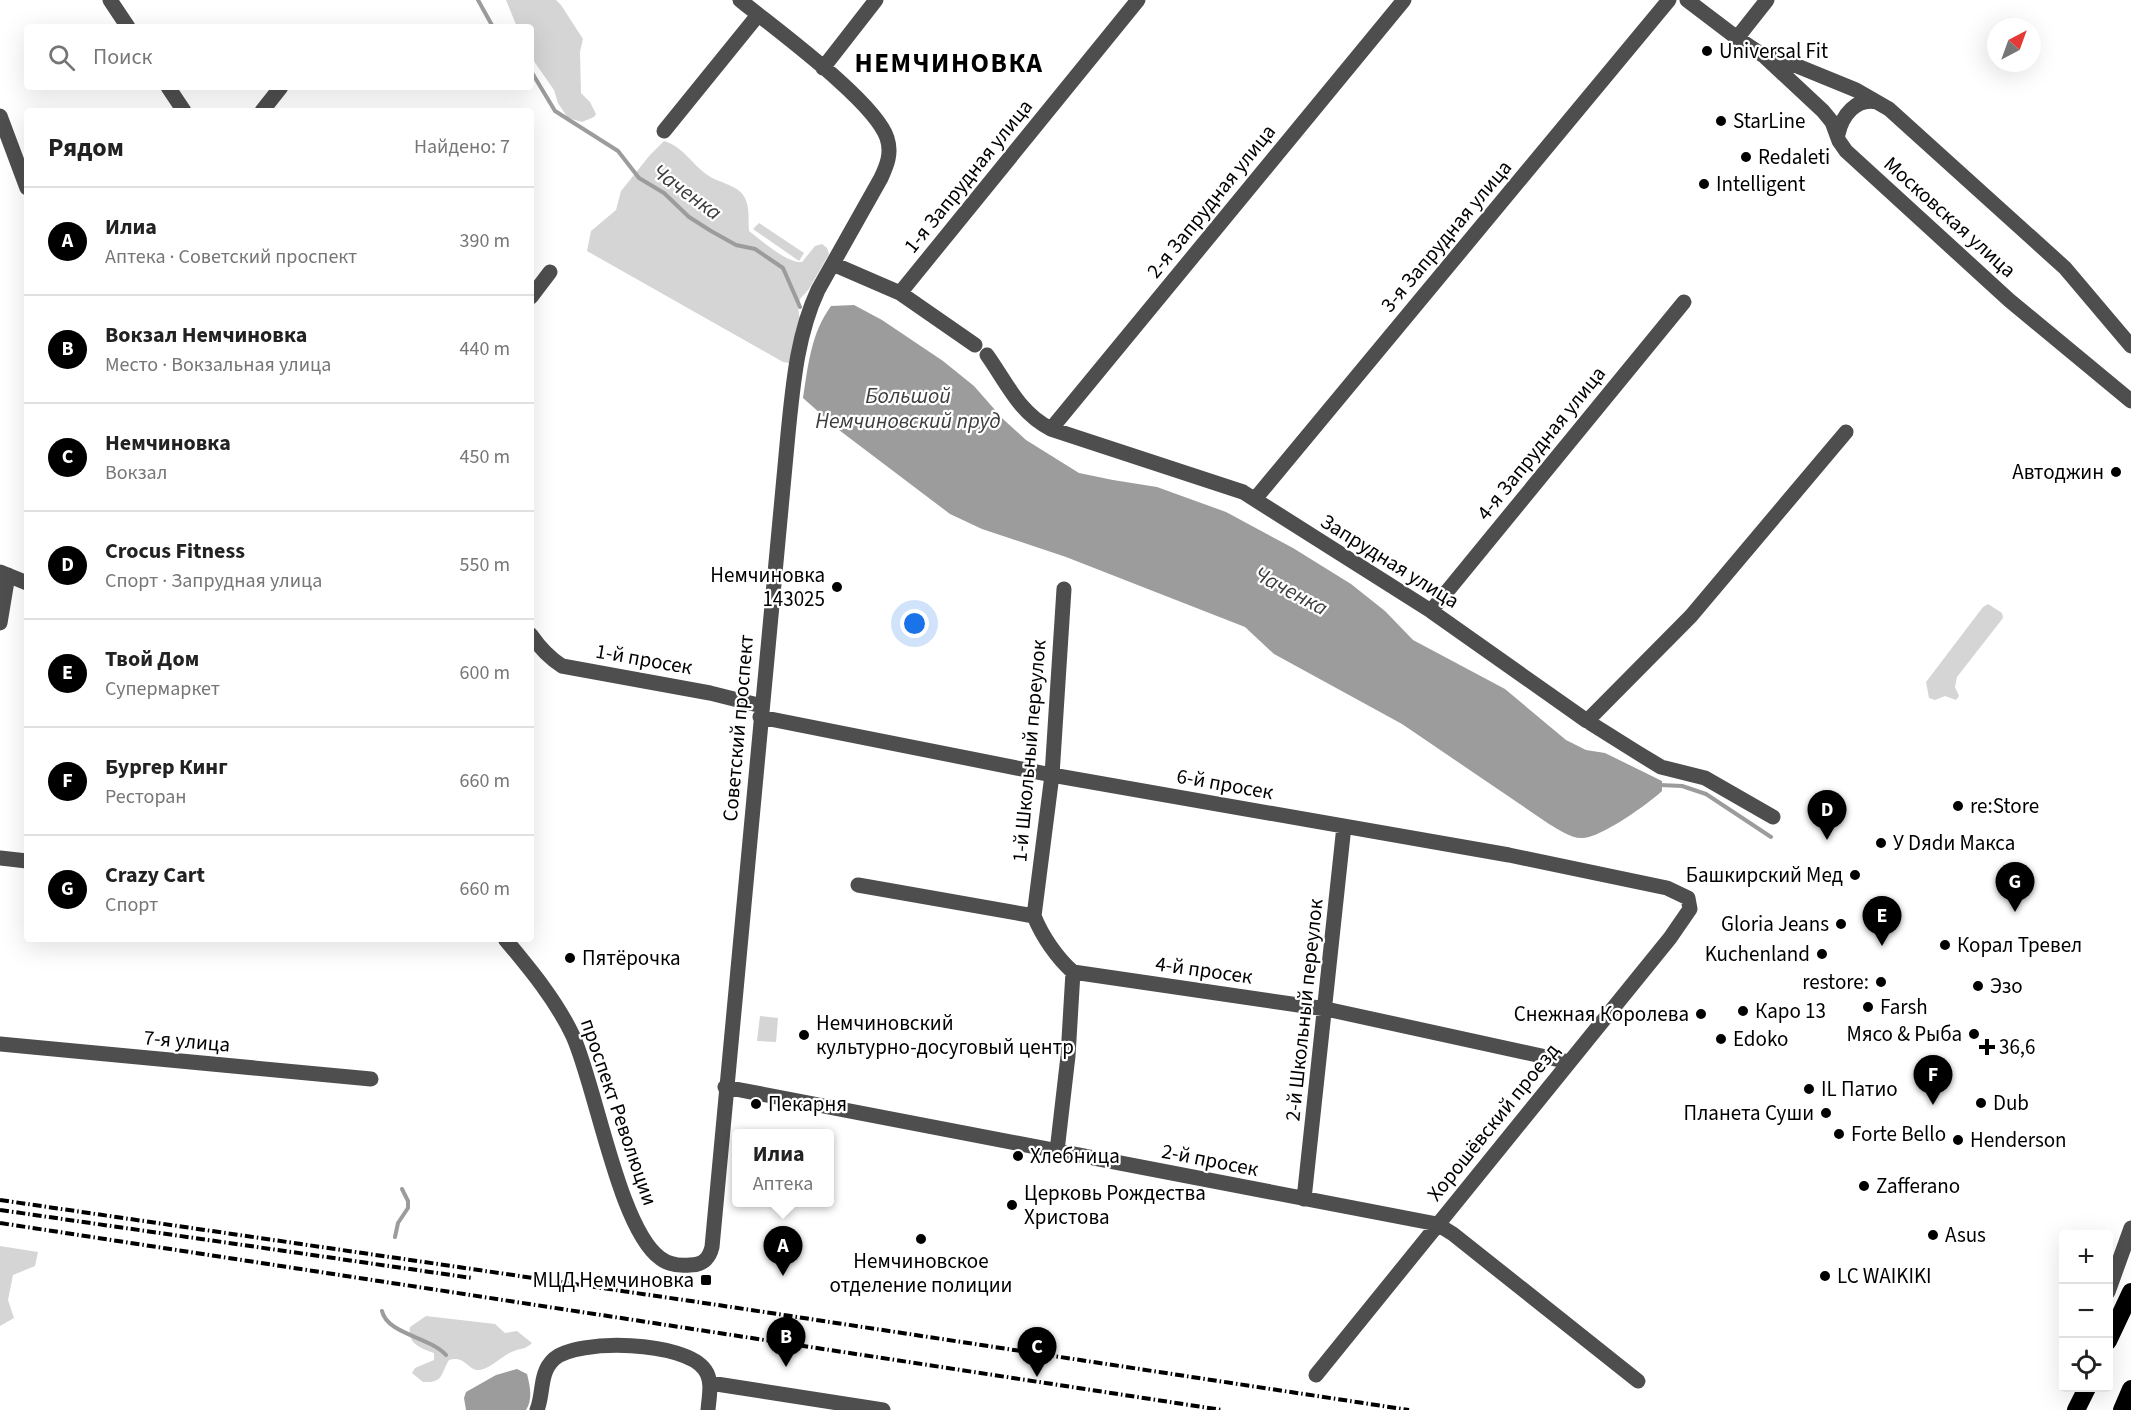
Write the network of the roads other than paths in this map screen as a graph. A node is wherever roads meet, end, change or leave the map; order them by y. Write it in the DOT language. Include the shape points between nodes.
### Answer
graph roads {
  1 [pos="110,0"];
  2 [pos="740,0"];
  3 [pos="876,0"];
  4 [pos="1138,0"];
  5 [pos="1404,0"];
  6 [pos="1669,0"];
  7 [pos="1687,0"];
  8 [pos="1767,0"];
  9 [pos="758,15"];
  10 [pos="126,24"];
  11 [pos="1737,38"];
  12 [pos="1757,50"];
  13 [pos="823,68"];
  14 [pos="170,90"];
  15 [pos="279,90"];
  16 [pos="1880,102"];
  17 [pos="182,108"];
  18 [pos="264,108"];
  19 [pos="0,116"];
  20 [pos="664,131"];
  21 [pos="1838,134"];
  22 [pos="24,180"];
  23 [pos="833,264"];
  24 [pos="550,272"];
  25 [pos="534,293"];
  26 [pos="900,293"];
  27 [pos="1684,302"];
  28 [pos="975,345"];
  29 [pos="2131,346"];
  30 [pos="987,356"];
  31 [pos="2131,401"];
  32 [pos="1051,429"];
  33 [pos="1846,432"];
  34 [pos="1255,499"];
  35 [pos="4,573"];
  36 [pos="24,582"];
  37 [pos="1064,590"];
  38 [pos="1431,611"];
  39 [pos="0,623"];
  40 [pos="534,639"];
  41 [pos="761,712"];
  42 [pos="1587,720"];
  43 [pos="1052,775"];
  44 [pos="1773,817"];
  45 [pos="1344,826"];
  46 [pos="0,858"];
  47 [pos="24,861"];
  48 [pos="858,885"];
  49 [pos="1682,894"];
  50 [pos="1034,916"];
  51 [pos="507,942"];
  52 [pos="1073,972"];
  53 [pos="1326,1009"];
  54 [pos="0,1044"];
  55 [pos="1569,1062"];
  56 [pos="371,1079"];
  57 [pos="725,1087"];
  58 [pos="1057,1151"];
  59 [pos="1304,1199"];
  60 [pos="1437,1224"];
  61 [pos="2131,1228"];
  62 [pos="708,1259"];
  63 [pos="2112,1284"];
  64 [pos="2131,1292"];
  65 [pos="2110,1338"];
  66 [pos="1316,1375"];
  67 [pos="1638,1381"];
  68 [pos="710,1383"];
  69 [pos="2131,1389"];
  70 [pos="2080,1392"];
  71 [pos="2085,1392"];
  72 [pos="537,1410"];
  73 [pos="708,1410"];
  74 [pos="883,1410"];
  75 [pos="2075,1410"];
  76 [pos="2122,1410"];
  1 -- 10 [label="street"];
  2 -- 9 [label="street, Советский проспект"];
  3 -- 13 [label="street"];
  4 -- 26 [label="street, 1-я Запрудная улица"];
  5 -- 32 [label="street, 2-я Запрудная улица"];
  6 -- 34 [label="street, 3-я Запрудная улица"];
  7 -- 11 [label="street, Московская улица"];
  8 -- 11 [label="street"];
  9 -- 13 [label="street, Советский проспект"];
  9 -- 20 [label="street"];
  11 -- 12 [label="street, Московская улица"];
  12 -- 16 [label="street, Московская улица"];
  12 -- 21 [label="street, Московская улица" via="1823,111"];
  13 -- 23 [label="street, Советский проспект" via="873,115 890,150 881,178"];
  14 -- 17 [label="street"];
  15 -- 18 [label="street"];
  16 -- 21 [label="street" via="1857,104 1844,117"];
  16 -- 29 [label="street, Московская улица" via="2065,268"];
  19 -- 22 [label="street"];
  21 -- 31 [label="street, Московская улица" via="1846,151 2009,300"];
  23 -- 26 [label="street"];
  23 -- 41 [label="street, Советский проспект" via="810,308 800,339"];
  24 -- 25 [label="street"];
  26 -- 28 [label="street"];
  27 -- 38 [label="street, 4-я Запрудная улица"];
  30 -- 32 [label="street, Запрудная улица" via="1014,398"];
  32 -- 34 [label="street, Запрудная улица"];
  33 -- 42 [label="street" via="1691,616"];
  34 -- 38 [label="street, Запрудная улица"];
  35 -- 36 [label="street"];
  35 -- 39 [label="street"];
  37 -- 43 [label="street, 1-й Школьный переулок"];
  38 -- 42 [label="street, Запрудная улица"];
  40 -- 41 [label="street, 1-й просек" via="562,666 710,693"];
  41 -- 43 [label="street, 6-й просек"];
  41 -- 57 [label="street, Советский проспект"];
  42 -- 44 [label="street, Запрудная улица" via="1661,767 1705,778"];
  43 -- 45 [label="street, 6-й просек"];
  43 -- 50 [label="street, 1-й Школьный переулок"];
  45 -- 49 [label="street, 6-й просек" via="1509,855"];
  45 -- 53 [label="street, 2-й Школьный переулок"];
  46 -- 47 [label="street"];
  48 -- 50 [label="street"];
  49 -- 55 [label="street, Хорошёвский проезд" via="1690,903 1687,914"];
  50 -- 52 [label="street"];
  51 -- 62 [label="street, проспект Революции" via="549,994 574,1038 637,1227 652,1250 668,1263 695,1265"];
  52 -- 53 [label="street, 4-й просек"];
  52 -- 58 [label="street"];
  53 -- 55 [label="street, 4-й просек"];
  53 -- 59 [label="street, 2-й Школьный переулок"];
  54 -- 56 [label="street, 7-я улица"];
  55 -- 60 [label="street, Хорошёвский проезд"];
  57 -- 58 [label="street, 2-й просек"];
  57 -- 62 [label="street, Советский проспект"];
  58 -- 59 [label="street, 2-й просек"];
  59 -- 60 [label="street, 2-й просек"];
  60 -- 66 [label="street, Хорошёвский проезд"];
  60 -- 67 [label="street, 2-й просек"];
  61 -- 63 [label="street"];
  64 -- 65 [label="highway"];
  68 -- 72 [label="street" via="707,1371 698,1362 674,1352 635,1345 571,1349 547,1367"];
  68 -- 73 [label="street"];
  68 -- 74 [label="street"];
  69 -- 76 [label="highway"];
  70 -- 75 [label="street"];
  71 -- 75 [label="highway"];
}
